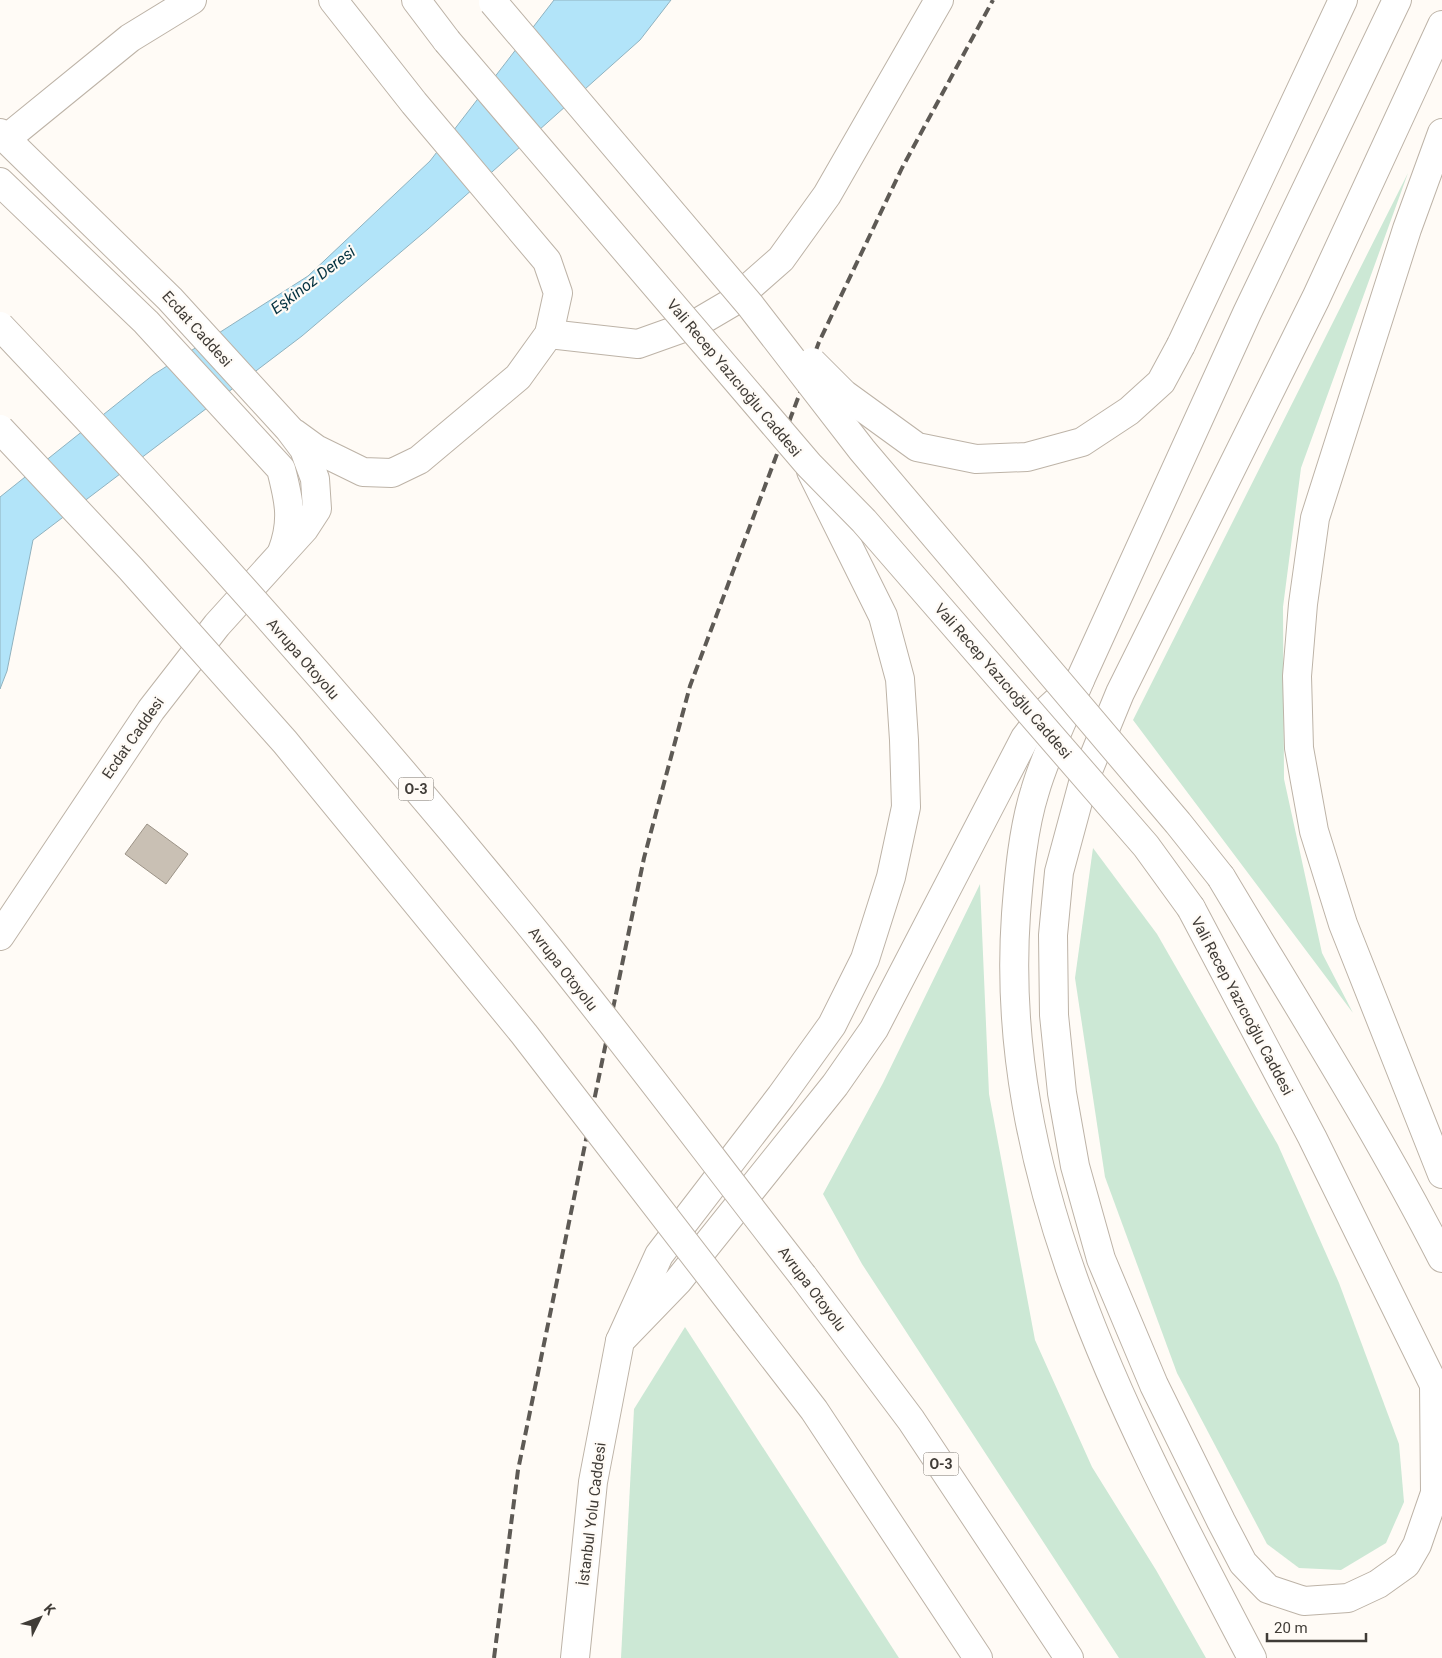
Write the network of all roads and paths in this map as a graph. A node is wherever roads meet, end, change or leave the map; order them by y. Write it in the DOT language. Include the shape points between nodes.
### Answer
graph roads {
  1 [pos="192,0"];
  2 [pos="333,0"];
  3 [pos="416,0"];
  4 [pos="939,0"];
  5 [pos="1343,0"];
  6 [pos="1397,0"];
  7 [pos="492,1"];
  8 [pos="1442,25"];
  9 [pos="1442,133"];
  10 [pos="3,136"];
  11 [pos="0,182"];
  12 [pos="750,305"];
  13 [pos="0,326"];
  14 [pos="548,334"];
  15 [pos="0,429"];
  16 [pos="289,429"];
  17 [pos="809,465"];
  18 [pos="282,552"];
  19 [pos="1080,680"];
  20 [pos="0,936"];
  21 [pos="1442,1174"];
  22 [pos="1442,1258"];
  23 [pos="620,1340"];
  24 [pos="1438,1392"];
  25 [pos="576,1658"];
  26 [pos="978,1658"];
  27 [pos="1069,1658"];
  28 [pos="1252,1658"];
  1 -- 10 [label="main road" via="130,38"];
  2 -- 14 [label="main road" via="414,103 547,261 558,293"];
  3 -- 17 [label="main road, Vali Recep Yazıcıoğlu Caddesi, bridge" via="447,41"];
  4 -- 14 [label="main road" via="826,195 781,259 731,303 697,323 638,344"];
  5 -- 12 [label="main road, bridge" via="1161,382 1129,411 1082,442 1027,456 976,459 917,447 844,394"];
  6 -- 19 [label="main road" via="1247,313"];
  7 -- 12 [label="main road, bridge"];
  8 -- 24 [label="main road" via="1316,298 1120,693 1083,783 1059,872 1053,935 1054,1015 1062,1093 1075,1166 1101,1258 1154,1384 1221,1521 1243,1563 1268,1589 1304,1601 1348,1598 1378,1584 1406,1564 1417,1545 1435,1493"];
  9 -- 21 [label="main road" via="1404,238 1315,518 1297,676 1299,748 1314,831 1343,924"];
  10 -- 16 [label="main road, Ecdat Caddesi" via="170,299"];
  11 -- 18 [label="main road, Ecdat Caddesi" via="146,322 281,469 288,497 290,533"];
  12 -- 22 [label="main road, bridge" via="862,450 1222,877 1340,1072"];
  13 -- 27 [label="main road, Avrupa Otoyolu / O-3, bridge" via="178,517 419,793 547,947 804,1276 911,1420"];
  14 -- 16 [label="main road" via="518,377 420,460 392,473 363,472 316,449"];
  15 -- 26 [label="main road, bridge" via="131,569 285,742 524,1034 814,1410"];
  16 -- 18 [label="main road, Ecdat Caddesi" via="304,450 315,479 317,508 304,529"];
  17 -- 23 [label="main road, İstanbul Yolu Caddesi" via="883,616 900,679 906,807 891,877 865,959 832,1025 659,1255"];
  17 -- 24 [label="main road, Vali Recep Yazıcıoğlu Caddesi, bridge" via="864,521 1146,846 1191,908 1316,1145"];
  18 -- 20 [label="main road, Ecdat Caddesi" via="217,625 151,710"];
  19 -- 23 [label="main road" via="1045,712 1024,738 868,1037 835,1085 678,1281"];
  19 -- 28 [label="main road" via="1035,791 1019,876 1012,965 1021,1068 1032,1137 1052,1215 1091,1328 1175,1512"];
  23 -- 25 [label="main road, İstanbul Yolu Caddesi" via="593,1482"];
}
